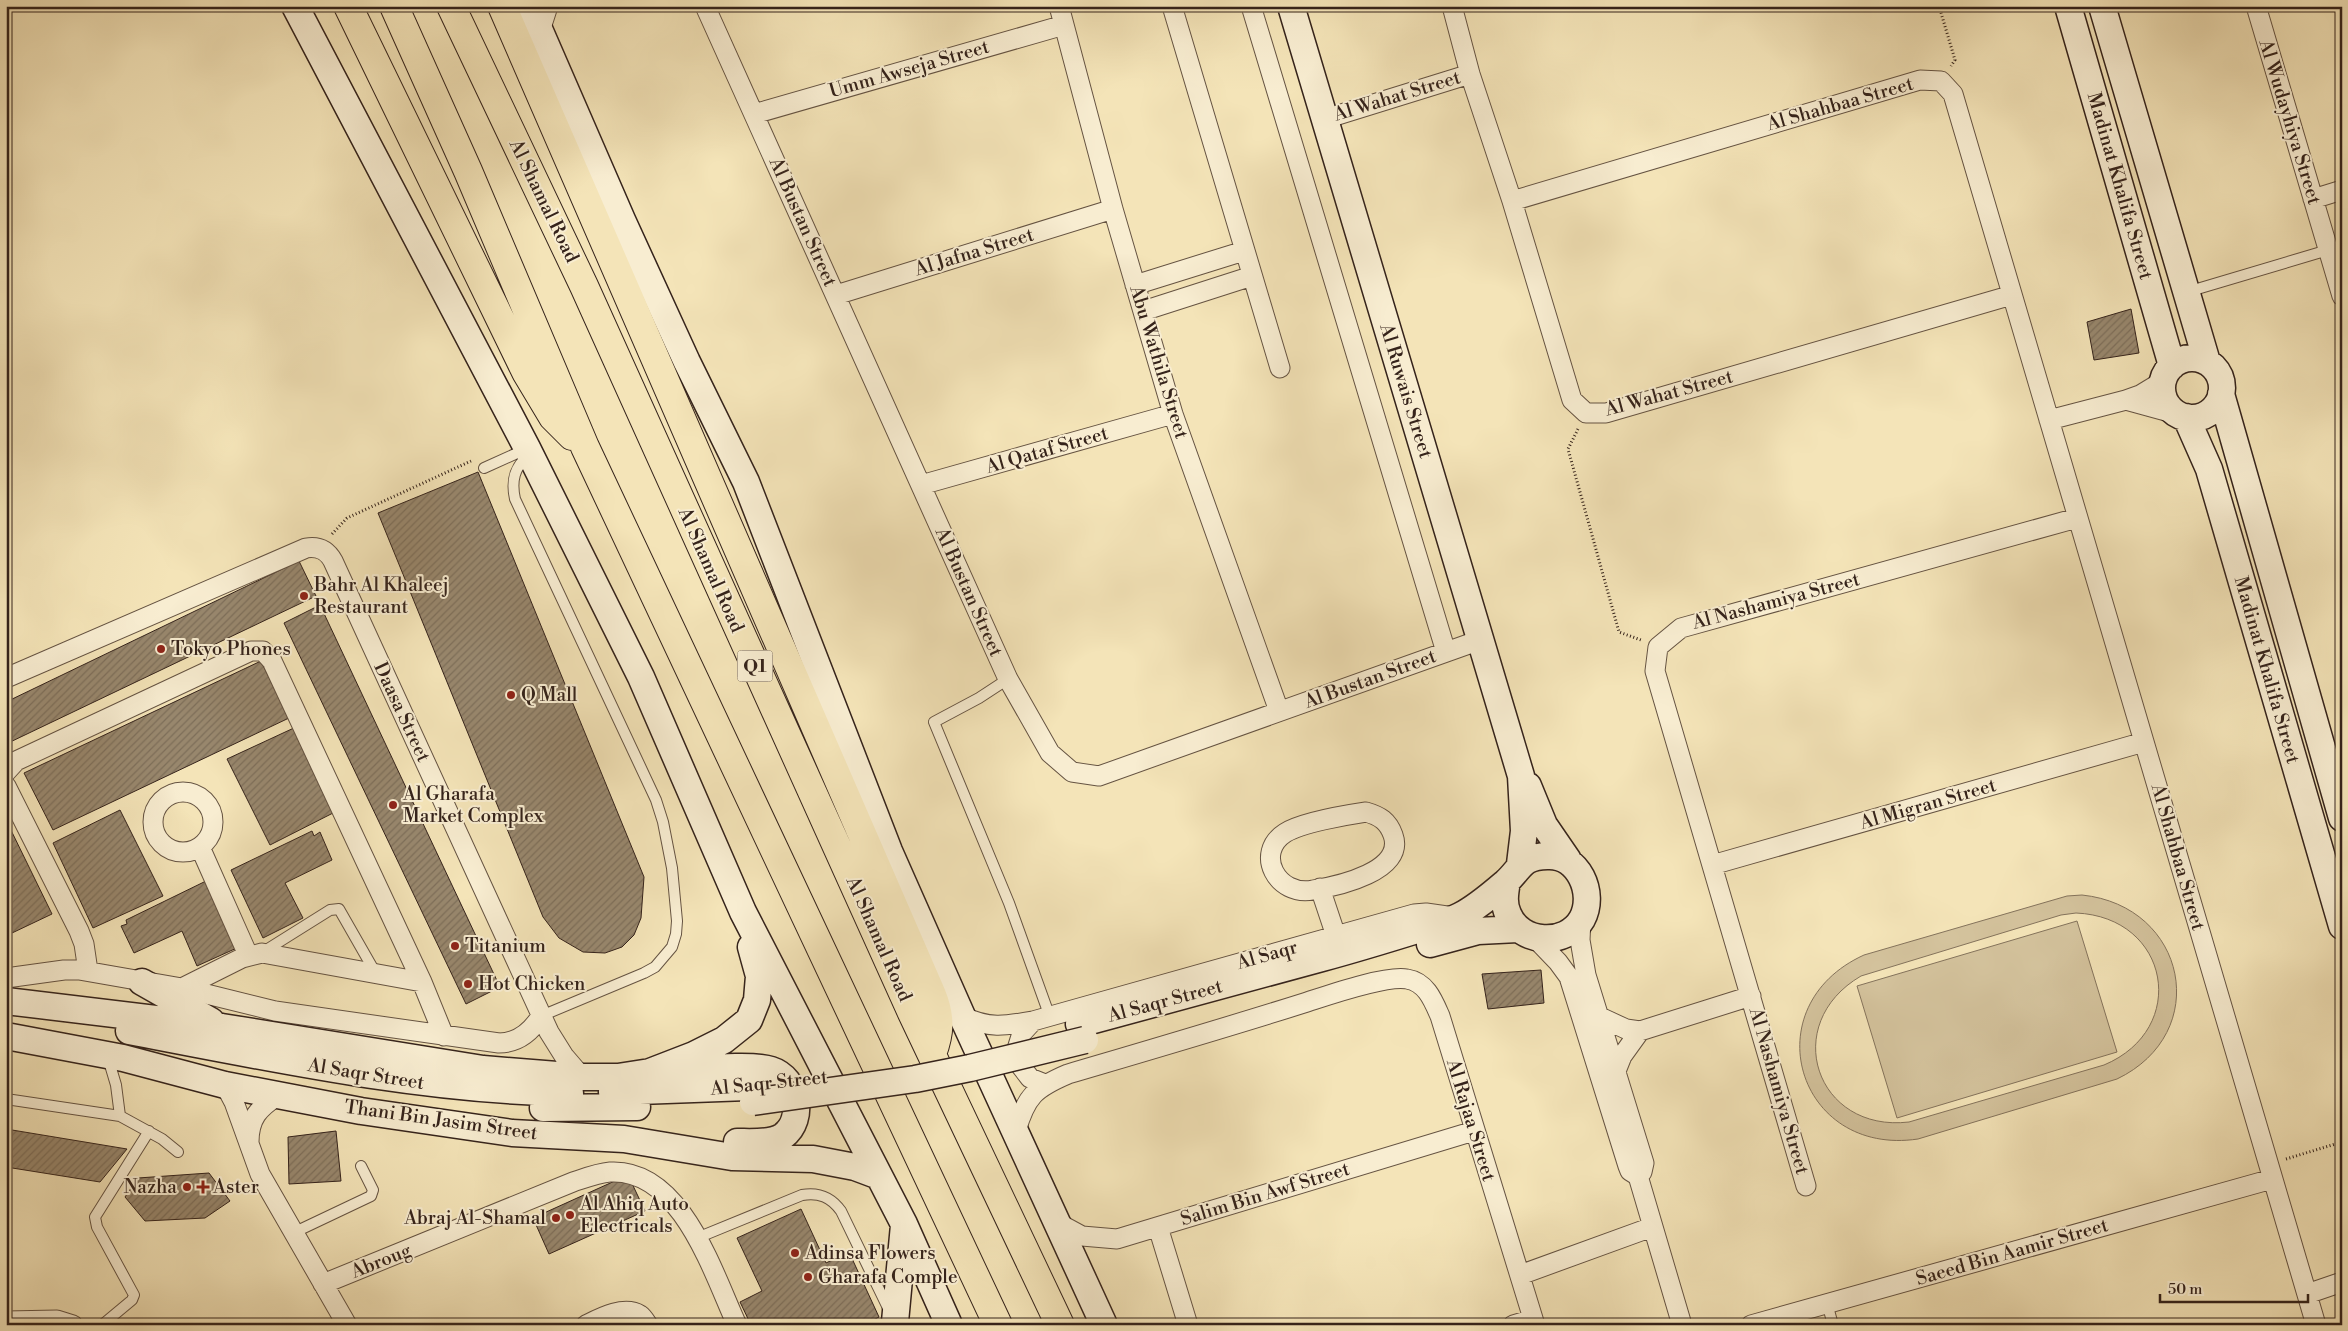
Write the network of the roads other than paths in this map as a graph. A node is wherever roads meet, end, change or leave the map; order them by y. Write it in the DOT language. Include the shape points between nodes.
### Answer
graph roads {
  1 [pos="279,6"];
  2 [pos="295,6"];
  3 [pos="348,6"];
  4 [pos="394,6"];
  5 [pos="451,6"];
  6 [pos="502,6"];
  7 [pos="529,6"];
  8 [pos="548,6"];
  9 [pos="705,6"];
  10 [pos="1059,6"];
  11 [pos="1172,6"];
  12 [pos="1251,6"];
  13 [pos="1291,6"];
  14 [pos="1452,6"];
  15 [pos="2068,6"];
  16 [pos="2102,6"];
  17 [pos="2256,6"];
  18 [pos="1064,25"];
  19 [pos="540,31"];
  20 [pos="1470,74"];
  21 [pos="344,102"];
  22 [pos="754,114"];
  23 [pos="1325,119"];
  24 [pos="2342,190"];
  25 [pos="2313,199"];
  26 [pos="1512,202"];
  27 [pos="1112,209"];
  28 [pos="2328,250"];
  29 [pos="1244,251"];
  30 [pos="1252,276"];
  31 [pos="1135,285"];
  32 [pos="2186,292"];
  33 [pos="836,295"];
  34 [pos="2012,295"];
  35 [pos="2342,296"];
  36 [pos="1143,311"];
  37 [pos="687,362"];
  38 [pos="2207,362"];
  39 [pos="1280,368"];
  40 [pos="2167,373"];
  41 [pos="2221,394"];
  42 [pos="2126,400"];
  43 [pos="1173,414"];
  44 [pos="2181,415"];
  45 [pos="2049,420"];
  46 [pos="585,447"];
  47 [pos="529,451"];
  48 [pos="484,468"];
  49 [pos="921,485"];
  50 [pos="2077,518"];
  51 [pos="737,551"];
  52 [pos="1480,640"];
  53 [pos="1446,652"];
  54 [pos="6,678"];
  55 [pos="1008,679"];
  56 [pos="1279,712"];
  57 [pos="2144,742"];
  58 [pos="6,772"];
  59 [pos="1521,776"];
  60 [pos="6,786"];
  61 [pos="2340,805"];
  62 [pos="200,847"];
  63 [pos="1568,860"];
  64 [pos="1712,865"];
  65 [pos="1514,873"];
  66 [pos="1320,888"];
  67 [pos="743,912"];
  68 [pos="1458,917"];
  69 [pos="1581,919"];
  70 [pos="2342,926"];
  71 [pos="1526,933"];
  72 [pos="1336,936"];
  73 [pos="255,954"];
  74 [pos="88,971"];
  75 [pos="375,972"];
  76 [pos="6,978"];
  77 [pos="142,982"];
  78 [pos="422,982"];
  79 [pos="182,988"];
  80 [pos="1751,996"];
  81 [pos="6,1001"];
  82 [pos="6,1005"];
  83 [pos="542,1016"];
  84 [pos="962,1016"];
  85 [pos="1600,1017"];
  86 [pos="1042,1019"];
  87 [pos="222,1027"];
  88 [pos="1640,1031"];
  89 [pos="1082,1032"];
  90 [pos="6,1036"];
  91 [pos="444,1036"];
  92 [pos="932,1054"];
  93 [pos="115,1057"];
  94 [pos="1616,1071"];
  95 [pos="650,1072"];
  96 [pos="582,1077"];
  97 [pos="1046,1084"];
  98 [pos="225,1085"];
  99 [pos="751,1094"];
  100 [pos="277,1096"];
  101 [pos="6,1099"];
  102 [pos="120,1116"];
  103 [pos="148,1131"];
  104 [pos="1016,1131"];
  105 [pos="1474,1131"];
  106 [pos="624,1139"];
  107 [pos="249,1143"];
  108 [pos="178,1152"];
  109 [pos="361,1166"];
  110 [pos="2270,1172"];
  111 [pos="879,1176"];
  112 [pos="1638,1176"];
  113 [pos="1806,1186"];
  114 [pos="1058,1223"];
  115 [pos="904,1224"];
  116 [pos="1652,1227"];
  117 [pos="1150,1229"];
  118 [pos="293,1233"];
  119 [pos="697,1238"];
  120 [pos="1520,1275"];
  121 [pos="2342,1282"];
  122 [pos="323,1284"];
  123 [pos="2307,1294"];
  124 [pos="1827,1303"];
  125 [pos="6,1321"];
  126 [pos="1534,1322"];
  127 [pos="896,1323"];
  128 [pos="73,1325"];
  129 [pos="102,1325"];
  130 [pos="347,1325"];
  131 [pos="586,1325"];
  132 [pos="648,1325"];
  133 [pos="737,1325"];
  134 [pos="949,1325"];
  135 [pos="998,1325"];
  136 [pos="1060,1325"];
  137 [pos="1104,1325"];
  138 [pos="1188,1325"];
  139 [pos="1513,1325"];
  140 [pos="1682,1325"];
  141 [pos="1751,1325"];
  142 [pos="1833,1325"];
  143 [pos="2316,1325"];
  1 -- 21 [label="street"];
  2 -- 21 [label="street"];
  3 -- 46 [label="highway" via="526,372 553,416"];
  4 -- 46 [label="highway"];
  5 -- 92 [label="highway, Al Shamal Road / Q1" via="584,286"];
  6 -- 51 [label="highway"];
  7 -- 19 [label="street"];
  8 -- 19 [label="street"];
  9 -- 22 [label="street, Al Bustan Street"];
  10 -- 18 [label="street, Abu Wathila Street"];
  11 -- 29 [label="street"];
  12 -- 53 [label="street"];
  13 -- 23 [label="street, Al Ruwais Street"];
  14 -- 20 [label="street, Al Wahat Street"];
  15 -- 40 [label="street, Madinat Khalifa Street"];
  16 -- 32 [label="street, Madinat Khalifa Street"];
  17 -- 25 [label="street, Al Wudayhiya Street"];
  18 -- 22 [label="street, Umm Awseja Street"];
  18 -- 27 [label="street, Abu Wathila Street"];
  19 -- 37 [label="street"];
  20 -- 23 [label="street, Al Wahat Street"];
  20 -- 26 [label="street, Al Wahat Street"];
  21 -- 47 [label="street" via="373,151"];
  22 -- 33 [label="street, Al Bustan Street"];
  23 -- 52 [label="street, Al Ruwais Street"];
  24 -- 25 [label="street"];
  25 -- 28 [label="street, Al Wudayhiya Street"];
  26 -- 34 [label="street, Al Wahat Street" via="1572,400 1586,413 1606,413"];
  26 -- 34 [label="street, Al Shahbaa Street" via="1920,80 1941,81 1953,94"];
  27 -- 31 [label="street, Abu Wathila Street"];
  27 -- 33 [label="street, Al Jafna Street"];
  28 -- 32 [label="lane"];
  28 -- 35 [label="street, Al Wudayhiya Street"];
  29 -- 30 [label="street"];
  29 -- 31 [label="street"];
  30 -- 36 [label="street"];
  30 -- 39 [label="street"];
  31 -- 36 [label="street, Abu Wathila Street"];
  32 -- 38 [label="street, Madinat Khalifa Street"];
  33 -- 49 [label="street, Al Bustan Street"];
  34 -- 45 [label="street, Al Shahbaa Street"];
  36 -- 43 [label="street, Abu Wathila Street"];
  37 -- 51 [label="street" via="738,512"];
  37 -- 84 [label="street" via="746,482 889,851"];
  38 -- 40 [label="street" via="2188,358"];
  38 -- 41 [label="street" via="2219,376"];
  40 -- 42 [label="street" via="2140,395"];
  40 -- 44 [label="street" via="2162,390 2164,400"];
  41 -- 44 [label="street" via="2218,402 2204,415"];
  41 -- 61 [label="street, Madinat Khalifa Street"];
  42 -- 44 [label="street"];
  42 -- 45 [label="street"];
  43 -- 49 [label="street, Al Qataf Street"];
  43 -- 56 [label="street, Abu Wathila Street"];
  44 -- 70 [label="street, Madinat Khalifa Street" via="2209,469"];
  45 -- 50 [label="street, Al Shahbaa Street"];
  46 -- 135 [label="highway"];
  47 -- 48 [label="lane"];
  47 -- 67 [label="street" via="641,677"];
  47 -- 83 [label="lane" via="515,474 515,499 656,800 668,845 677,921 672,947 655,967"];
  49 -- 55 [label="street, Al Bustan Street"];
  50 -- 57 [label="street, Al Shahbaa Street"];
  50 -- 64 [label="street, Al Nashamiya Street" via="1681,628 1658,647 1655,671"];
  51 -- 92 [label="highway" via="938,1010 938,1038"];
  52 -- 53 [label="street, Al Bustan Street"];
  52 -- 59 [label="street, Al Ruwais Street"];
  53 -- 56 [label="street, Al Bustan Street"];
  54 -- 83 [label="street, Daasa Street" via="313,549 333,561"];
  55 -- 56 [label="street, Al Bustan Street" via="1050,754 1072,772 1099,776"];
  55 -- 86 [label="lane" via="934,722 1009,903"];
  57 -- 64 [label="street, Al Migran Street"];
  57 -- 110 [label="street, Al Shahbaa Street"];
  58 -- 78 [label="street" via="16,761 251,651 263,651 272,661"];
  59 -- 63 [label="street, Al Ruwais Street" via="1544,825"];
  59 -- 65 [label="street, Al Ruwais Street" via="1524,831"];
  60 -- 74 [label="street" via="79,931"];
  62 -- 73 [label="street"];
  63 -- 65 [label="street" via="1534,857"];
  63 -- 69 [label="street" via="1586,886 1587,903"];
  64 -- 80 [label="street, Al Nashamiya Street"];
  65 -- 68 [label="street, Al Saqr Street" via="1473,910"];
  65 -- 71 [label="street" via="1504,898 1508,915"];
  66 -- 66 [label="street" via="1298,891 1286,887 1277,878 1271,854 1285,833 1366,812 1379,816 1390,826 1394,839 1393,853 1385,865 1374,872"];
  66 -- 72 [label="street"];
  67 -- 95 [label="street" via="759,976 757,1000 749,1020 724,1040"];
  67 -- 111 [label="street"];
  68 -- 72 [label="street, Al Saqr" via="1414,914"];
  68 -- 89 [label="street, Al Saqr Street"];
  69 -- 71 [label="street" via="1569,932 1552,939"];
  69 -- 85 [label="street" via="1582,955"];
  71 -- 89 [label="street, Al Saqr Street" via="1497,929 1461,935 1301,982"];
  71 -- 112 [label="street" via="1558,962 1569,977 1628,1166"];
  72 -- 86 [label="street, Al Saqr"];
  73 -- 75 [label="street"];
  73 -- 75 [label="lane" via="330,910 339,909"];
  73 -- 79 [label="street"];
  74 -- 76 [label="street" via="64,970"];
  74 -- 77 [label="street"];
  75 -- 78 [label="street"];
  77 -- 79 [label="street"];
  77 -- 87 [label="street"];
  78 -- 91 [label="street"];
  79 -- 91 [label="street" via="276,1011"];
  80 -- 88 [label="street, Al Nashamiya Street"];
  80 -- 113 [label="street, Al Nashamiya Street"];
  81 -- 87 [label="street"];
  82 -- 99 [label="street, Al Saqr Street" via="195,1044 405,1081 532,1092"];
  83 -- 91 [label="street" via="524,1036 508,1042"];
  83 -- 96 [label="street, Daasa Street" via="556,1044"];
  84 -- 86 [label="street, Al Saqr" via="991,1026"];
  84 -- 104 [label="street"];
  85 -- 88 [label="street" via="1626,1029"];
  85 -- 94 [label="street"];
  86 -- 97 [label="street" via="1022,1033 1017,1049 1020,1065 1030,1078"];
  87 -- 96 [label="street" via="428,1062"];
  88 -- 94 [label="street" via="1622,1056"];
  89 -- 99 [label="street, Al Saqr Street, bridge" via="970,1068 915,1079"];
  90 -- 93 [label="street, Thani Bin Jasim Street"];
  92 -- 136 [label="highway, Al Shamal Road / Q1"];
  93 -- 98 [label="street, Thani Bin Jasim Street"];
  93 -- 99 [label="street, Al Saqr Street" via="514,1107 690,1107"];
  93 -- 102 [label="lane"];
  94 -- 112 [label="street" via="1644,1163"];
  95 -- 96 [label="street" via="618,1077"];
  95 -- 106 [label="street" via="756,1067 772,1070 785,1079 794,1093 796,1108 792,1124 782,1136 770,1140"];
  97 -- 104 [label="street" via="1029,1097"];
  97 -- 105 [label="street, Al Rajaa Street" via="1068,1074 1330,994 1406,978 1418,982 1432,995"];
  98 -- 100 [label="street, Thani Bin Jasim Street"];
  98 -- 107 [label="street"];
  100 -- 106 [label="street, Thani Bin Jasim Street" via="512,1133"];
  100 -- 107 [label="street" via="254,1115 250,1123"];
  101 -- 102 [label="lane"];
  102 -- 103 [label="lane"];
  103 -- 108 [label="lane"];
  103 -- 129 [label="lane" via="95,1217 97,1227 134,1295"];
  104 -- 114 [label="street"];
  105 -- 117 [label="street, Salim Bin Awf Street"];
  105 -- 120 [label="street, Al Rajaa Street"];
  106 -- 111 [label="street, Thani Bin Jasim Street" via="732,1157 812,1159 855,1167"];
  107 -- 118 [label="street" via="260,1174"];
  109 -- 118 [label="lane" via="374,1190 371,1196"];
  110 -- 123 [label="street, Al Shahbaa Street"];
  110 -- 124 [label="street, Saeed Bin Aamir Street"];
  111 -- 115 [label="street"];
  112 -- 116 [label="street"];
  114 -- 117 [label="street, Salim Bin Awf Street" via="1082,1236 1117,1239"];
  114 -- 137 [label="street"];
  115 -- 127 [label="street"];
  115 -- 134 [label="street"];
  116 -- 120 [label="street"];
  116 -- 140 [label="street"];
  117 -- 138 [label="street"];
  118 -- 122 [label="street"];
  119 -- 122 [label="street, Abroug" via="665,1192 649,1180 610,1172 573,1182"];
  119 -- 127 [label="lane" via="802,1195 824,1196 841,1211"];
  119 -- 133 [label="street, Abroug"];
  120 -- 126 [label="street, Al Rajaa Street"];
  121 -- 123 [label="street"];
  122 -- 130 [label="street"];
  123 -- 143 [label="street, Al Shahbaa Street"];
  124 -- 141 [label="street, Saeed Bin Aamir Street"];
  124 -- 142 [label="lane"];
  125 -- 128 [label="street" via="57,1320"];
  126 -- 139 [label="street"];
  131 -- 132 [label="street" via="609,1314 624,1312 640,1315"];
}
